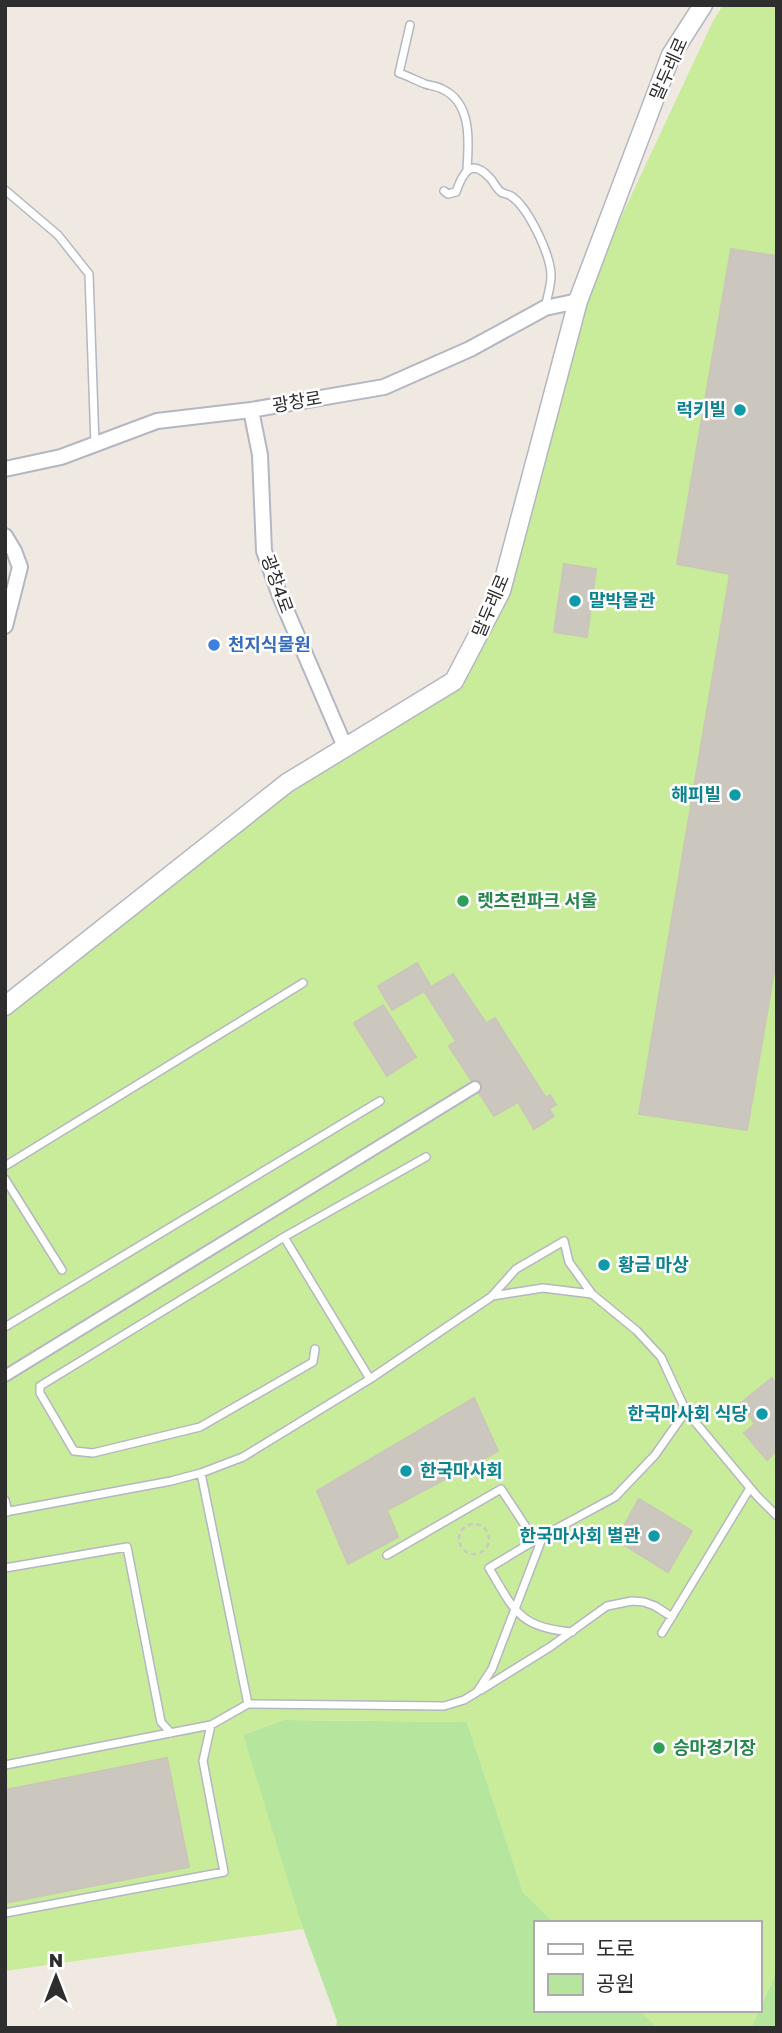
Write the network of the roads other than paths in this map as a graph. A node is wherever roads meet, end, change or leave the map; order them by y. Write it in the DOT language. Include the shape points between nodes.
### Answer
graph roads {
  1 [pos="703,5"];
  2 [pos="410,25"];
  3 [pos="467,169"];
  4 [pos="5,190"];
  5 [pos="444,191"];
  6 [pos="578,301"];
  7 [pos="545,308"];
  8 [pos="251,410"];
  9 [pos="94,445"];
  10 [pos="5,469"];
  11 [pos="5,536"];
  12 [pos="5,626"];
  13 [pos="345,747"];
  14 [pos="303,983"];
  15 [pos="5,1006"];
  16 [pos="475,1087"];
  17 [pos="380,1101"];
  18 [pos="426,1157"];
  19 [pos="5,1166"];
  20 [pos="5,1179"];
  21 [pos="284,1237"];
  22 [pos="62,1270"];
  23 [pos="592,1294"];
  24 [pos="491,1297"];
  25 [pos="5,1327"];
  26 [pos="315,1349"];
  27 [pos="5,1376"];
  28 [pos="370,1379"];
  29 [pos="686,1411"];
  30 [pos="201,1473"];
  31 [pos="750,1489"];
  32 [pos="5,1500"];
  33 [pos="6,1512"];
  34 [pos="777,1516"];
  35 [pos="543,1536"];
  36 [pos="387,1555"];
  37 [pos="5,1568"];
  38 [pos="514,1609"];
  39 [pos="672,1617"];
  40 [pos="572,1632"];
  41 [pos="662,1633"];
  42 [pos="477,1692"];
  43 [pos="248,1704"];
  44 [pos="211,1725"];
  45 [pos="171,1733"];
  46 [pos="5,1765"];
  47 [pos="5,1913"];
  1 -- 6 [label="street, 말두레로" via="671,55"];
  2 -- 3 [label="lane" via="399,72 443,89 457,101 469,134"];
  3 -- 5 [label="lane" via="456,192"];
  3 -- 7 [label="lane" via="481,169 519,204 533,225 551,277"];
  4 -- 9 [label="lane" via="58,235 89,274"];
  6 -- 7 [label="street, 광창로"];
  6 -- 13 [label="street, 말두레로" via="501,591 478,639 454,681"];
  7 -- 8 [label="street, 광창로" via="470,349 384,387"];
  8 -- 9 [label="street, 광창로" via="157,421"];
  8 -- 13 [label="street, 광창4로" via="260,455 264,551"];
  9 -- 10 [label="street, 광창로"];
  11 -- 12 [label="street" via="20,567"];
  13 -- 15 [label="street, 말두레로" via="286,783"];
  14 -- 19 [label="lane"];
  16 -- 27 [label="street"];
  17 -- 25 [label="lane"];
  18 -- 21 [label="lane"];
  20 -- 22 [label="lane"];
  21 -- 26 [label="lane" via="40,1386 40,1392 75,1451 93,1453 200,1427 313,1362"];
  21 -- 28 [label="lane"];
  23 -- 24 [label="lane" via="543,1288"];
  23 -- 24 [label="lane" via="569,1262 564,1241 516,1269"];
  23 -- 29 [label="lane" via="661,1357"];
  24 -- 28 [label="lane"];
  28 -- 30 [label="lane" via="243,1457"];
  29 -- 31 [label="lane"];
  29 -- 35 [label="lane" via="655,1455 615,1497"];
  30 -- 33 [label="lane"];
  30 -- 43 [label="lane"];
  31 -- 34 [label="lane"];
  31 -- 39 [label="lane"];
  32 -- 33 [label="lane"];
  35 -- 36 [label="lane" via="530,1533 501,1489"];
  35 -- 38 [label="lane"];
  35 -- 38 [label="lane" via="489,1568"];
  37 -- 45 [label="lane" via="127,1548 161,1722"];
  38 -- 40 [label="lane" via="548,1630"];
  38 -- 42 [label="lane" via="492,1669"];
  39 -- 40 [label="lane" via="645,1602 632,1601 607,1606"];
  39 -- 41 [label="lane"];
  40 -- 42 [label="lane"];
  42 -- 43 [label="lane" via="444,1706"];
  43 -- 44 [label="lane"];
  44 -- 45 [label="lane"];
  44 -- 47 [label="lane" via="203,1761 224,1872"];
  45 -- 46 [label="lane"];
}
